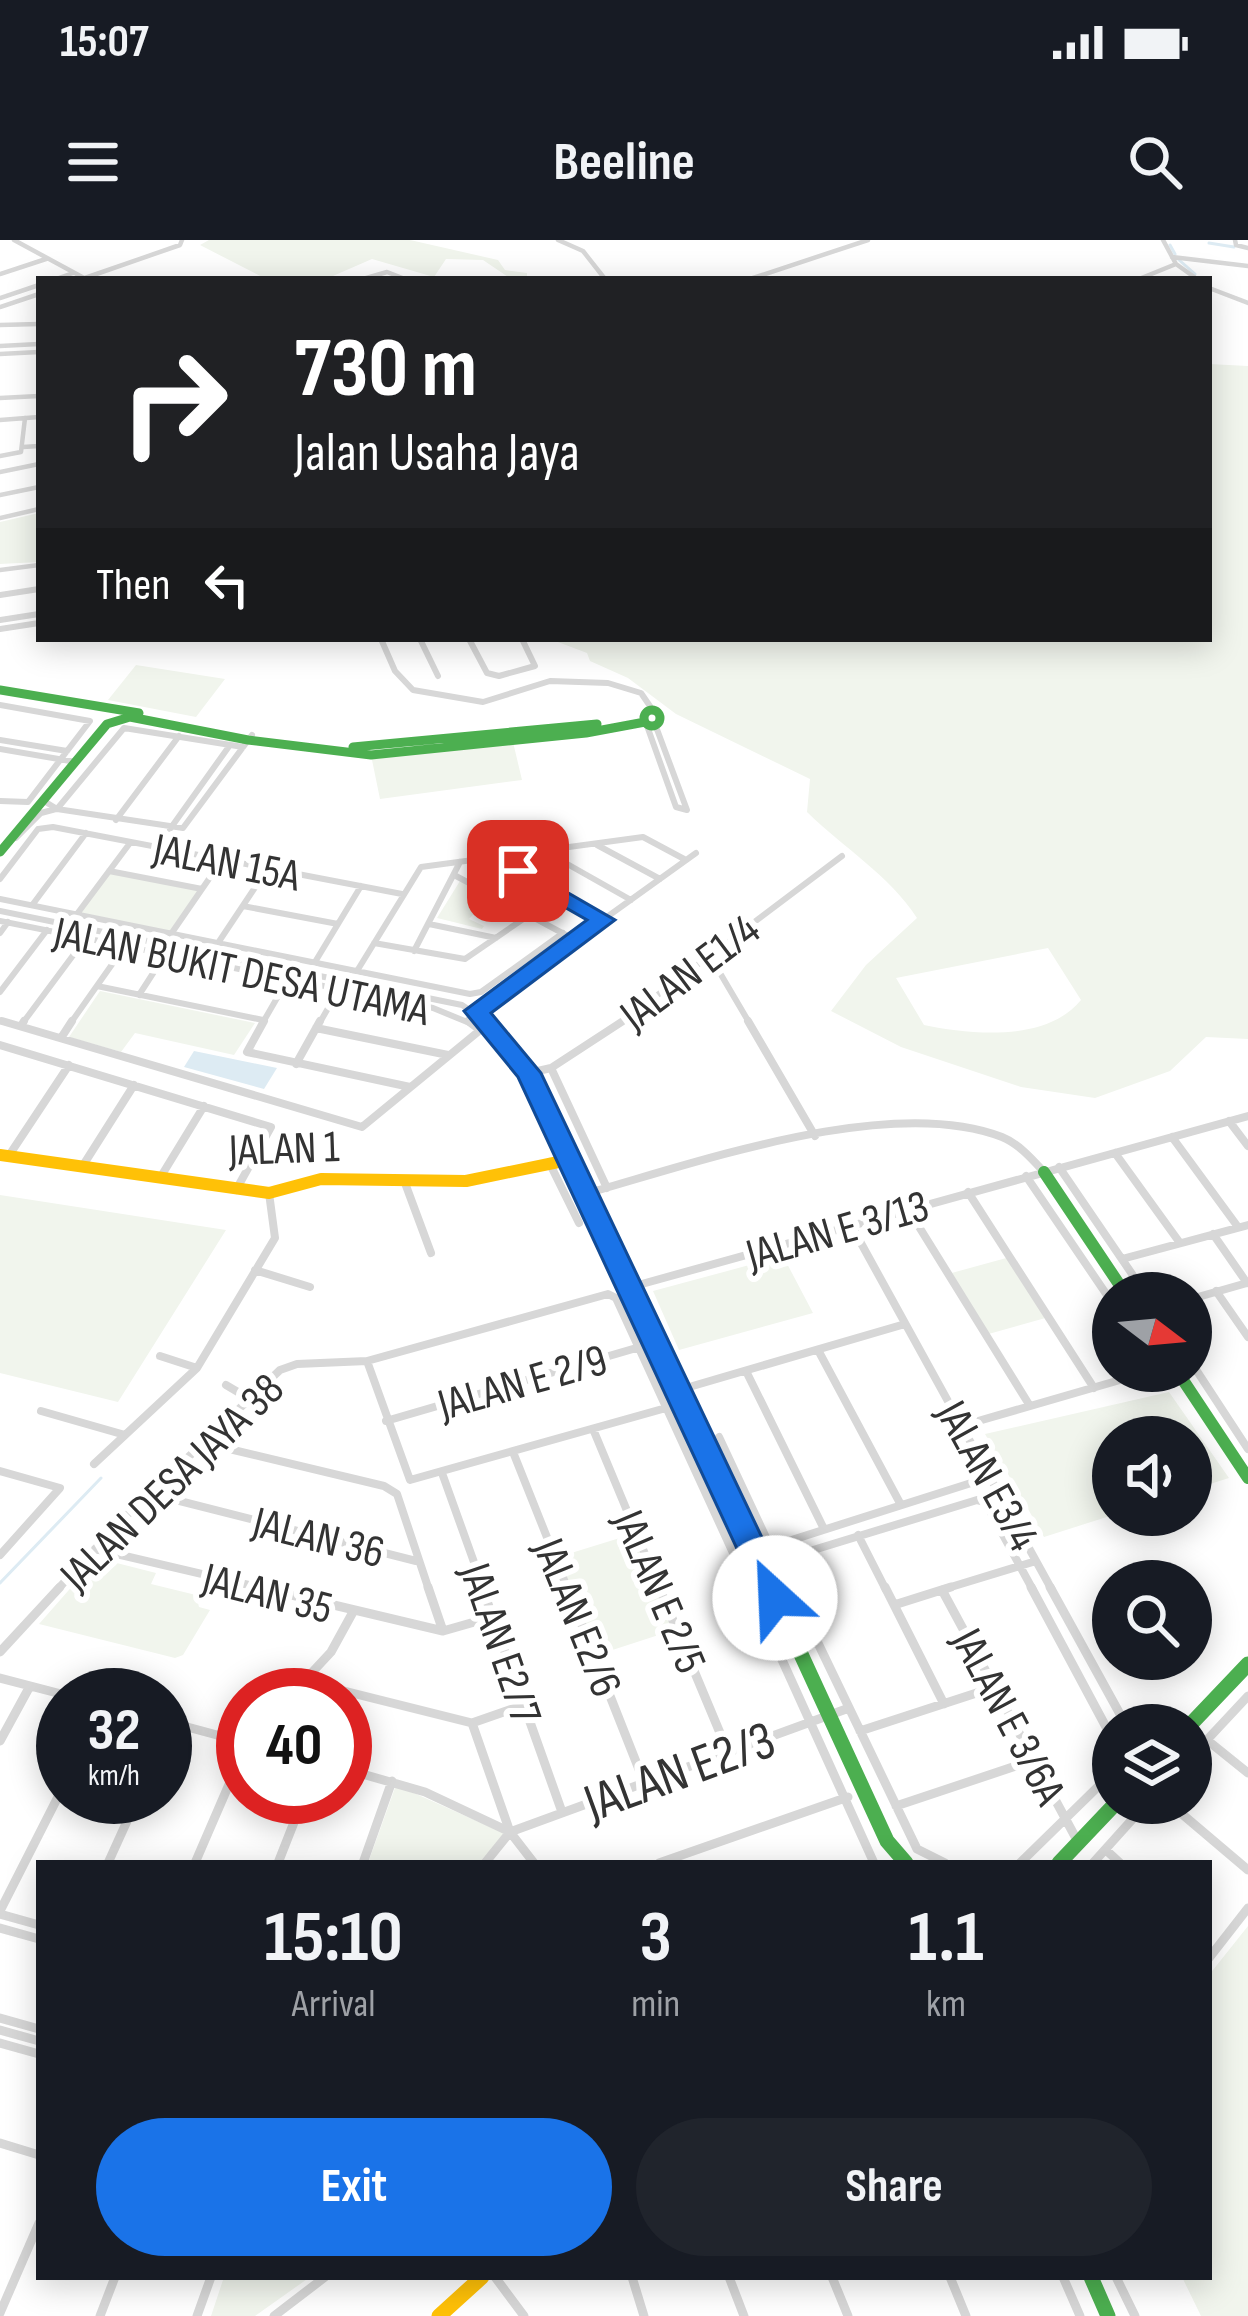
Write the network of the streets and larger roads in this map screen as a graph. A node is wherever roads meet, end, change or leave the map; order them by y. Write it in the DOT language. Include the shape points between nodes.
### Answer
graph roads {
  1 [pos="14,240"];
  2 [pos="182,240"];
  3 [pos="558,240"];
  4 [pos="868,240"];
  5 [pos="1163,240"];
  6 [pos="1235,240"];
  7 [pos="1248,248"];
  8 [pos="47,258"];
  9 [pos="1174,261"];
  10 [pos="1248,266"];
  11 [pos="2,272"];
  12 [pos="74,273"];
  13 [pos="65,276"];
  14 [pos="79,276"];
  15 [pos="92,276"];
  16 [pos="603,276"];
  17 [pos="759,276"];
  18 [pos="1145,276"];
  19 [pos="1193,276"];
  20 [pos="36,286"];
  21 [pos="1212,290"];
  22 [pos="36,295"];
  23 [pos="1219,296"];
  24 [pos="0,298"];
  25 [pos="1212,301"];
  26 [pos="1248,304"];
  27 [pos="0,307"];
  28 [pos="36,324"];
  29 [pos="0,326"];
  30 [pos="36,350"];
  31 [pos="0,352"];
  32 [pos="36,396"];
  33 [pos="0,398"];
  34 [pos="36,419"];
  35 [pos="25,420"];
  36 [pos="0,421"];
  37 [pos="36,446"];
  38 [pos="22,447"];
  39 [pos="0,456"];
  40 [pos="36,465"];
  41 [pos="0,472"];
  42 [pos="36,488"];
  43 [pos="0,495"];
  44 [pos="36,510"];
  45 [pos="0,518"];
  46 [pos="36,565"];
  47 [pos="0,570"];
  48 [pos="36,590"];
  49 [pos="0,595"];
  50 [pos="36,619"];
  51 [pos="0,625"];
  52 [pos="382,642"];
  53 [pos="421,642"];
  54 [pos="471,642"];
  55 [pos="523,642"];
  56 [pos="438,676"];
  57 [pos="0,692"];
  58 [pos="0,705"];
  59 [pos="96,712"];
  60 [pos="127,713"];
  61 [pos="648,720"];
  62 [pos="107,724"];
  63 [pos="179,736"];
  64 [pos="248,741"];
  65 [pos="230,745"];
  66 [pos="3,746"];
  67 [pos="68,757"];
  68 [pos="0,761"];
  69 [pos="44,800"];
  70 [pos="0,801"];
  71 [pos="57,809"];
  72 [pos="116,820"];
  73 [pos="170,830"];
  74 [pos="6,832"];
  75 [pos="86,833"];
  76 [pos="130,842"];
  77 [pos="596,844"];
  78 [pos="545,851"];
  79 [pos="0,852"];
  80 [pos="696,853"];
  81 [pos="842,856"];
  82 [pos="494,858"];
  83 [pos="222,860"];
  84 [pos="686,860"];
  85 [pos="460,862"];
  86 [pos="268,868"];
  87 [pos="109,871"];
  88 [pos="456,876"];
  89 [pos="0,879"];
  90 [pos="660,879"];
  91 [pos="361,886"];
  92 [pos="202,889"];
  93 [pos="402,894"];
  94 [pos="0,898"];
  95 [pos="631,900"];
  96 [pos="32,905"];
  97 [pos="243,906"];
  98 [pos="0,910"];
  99 [pos="77,914"];
  100 [pos="530,915"];
  101 [pos="603,920"];
  102 [pos="4,921"];
  103 [pos="338,924"];
  104 [pos="429,924"];
  105 [pos="47,930"];
  106 [pos="0,932"];
  107 [pos="563,933"];
  108 [pos="171,934"];
  109 [pos="86,938"];
  110 [pos="496,938"];
  111 [pos="575,940"];
  112 [pos="218,943"];
  113 [pos="374,943"];
  114 [pos="172,944"];
  115 [pos="125,946"];
  116 [pos="414,951"];
  117 [pos="165,955"];
  118 [pos="710,956"];
  119 [pos="314,962"];
  120 [pos="309,971"];
  121 [pos="357,971"];
  122 [pos="288,979"];
  123 [pos="97,986"];
  124 [pos="339,989"];
  125 [pos="0,992"];
  126 [pos="139,994"];
  127 [pos="476,1011"];
  128 [pos="263,1020"];
  129 [pos="0,1021"];
  130 [pos="490,1022"];
  131 [pos="21,1026"];
  132 [pos="316,1028"];
  133 [pos="480,1030"];
  134 [pos="61,1038"];
  135 [pos="1,1048"];
  136 [pos="449,1056"];
  137 [pos="296,1064"];
  138 [pos="69,1065"];
  139 [pos="550,1068"];
  140 [pos="529,1073"];
  141 [pos="134,1085"];
  142 [pos="411,1088"];
  143 [pos="204,1106"];
  144 [pos="1248,1116"];
  145 [pos="1229,1121"];
  146 [pos="814,1136"];
  147 [pos="1172,1137"];
  148 [pos="1248,1146"];
  149 [pos="1114,1153"];
  150 [pos="4,1156"];
  151 [pos="571,1156"];
  152 [pos="549,1162"];
  153 [pos="82,1167"];
  154 [pos="1059,1167"];
  155 [pos="1044,1172"];
  156 [pos="1026,1177"];
  157 [pos="160,1178"];
  158 [pos="405,1183"];
  159 [pos="607,1188"];
  160 [pos="236,1190"];
  161 [pos="269,1192"];
  162 [pos="588,1192"];
  163 [pos="968,1192"];
  164 [pos="908,1209"];
  165 [pos="579,1223"];
  166 [pos="851,1225"];
  167 [pos="1243,1226"];
  168 [pos="1213,1234"];
  169 [pos="1180,1243"];
  170 [pos="431,1253"];
  171 [pos="1122,1258"];
  172 [pos="255,1270"];
  173 [pos="1111,1272"];
  174 [pos="1131,1272"];
  175 [pos="1092,1273"];
  176 [pos="1248,1283"];
  177 [pos="310,1287"];
  178 [pos="631,1287"];
  179 [pos="1216,1292"];
  180 [pos="1212,1293"];
  181 [pos="905,1324"];
  182 [pos="1248,1337"];
  183 [pos="657,1342"];
  184 [pos="640,1347"];
  185 [pos="818,1350"];
  186 [pos="160,1356"];
  187 [pos="367,1361"];
  188 [pos="197,1368"];
  189 [pos="746,1371"];
  190 [pos="226,1385"];
  191 [pos="1092,1385"];
  192 [pos="1092,1389"];
  193 [pos="679,1390"];
  194 [pos="1191,1392"];
  195 [pos="1211,1392"];
  196 [pos="248,1398"];
  197 [pos="1030,1406"];
  198 [pos="667,1408"];
  199 [pos="41,1411"];
  200 [pos="386,1420"];
  201 [pos="962,1426"];
  202 [pos="593,1429"];
  203 [pos="124,1435"];
  204 [pos="719,1437"];
  205 [pos="202,1442"];
  206 [pos="1248,1449"];
  207 [pos="513,1452"];
  208 [pos="94,1464"];
  209 [pos="0,1471"];
  210 [pos="442,1473"];
  211 [pos="990,1477"];
  212 [pos="1248,1478"];
  213 [pos="150,1494"];
  214 [pos="901,1505"];
  215 [pos="824,1529"];
  216 [pos="858,1535"];
  217 [pos="0,1537"];
  218 [pos="14,1540"];
  219 [pos="770,1546"];
  220 [pos="94,1549"];
  221 [pos="754,1552"];
  222 [pos="0,1555"];
  223 [pos="778,1560"];
  224 [pos="418,1561"];
  225 [pos="1036,1562"];
  226 [pos="760,1566"];
  227 [pos="1020,1566"];
  228 [pos="942,1590"];
  229 [pos="894,1605"];
  230 [pos="353,1612"];
  231 [pos="492,1617"];
  232 [pos="443,1631"];
  233 [pos="0,1652"];
  234 [pos="1248,1664"];
  235 [pos="316,1668"];
  236 [pos="0,1678"];
  237 [pos="30,1686"];
  238 [pos="36,1688"];
  239 [pos="995,1688"];
  240 [pos="1248,1696"];
  241 [pos="372,1698"];
  242 [pos="944,1704"];
  243 [pos="1094,1704"];
  244 [pos="1114,1704"];
  245 [pos="1210,1704"];
  246 [pos="524,1705"];
  247 [pos="849,1708"];
  248 [pos="830,1716"];
  249 [pos="812,1722"];
  250 [pos="472,1723"];
  251 [pos="860,1731"];
  252 [pos="1212,1735"];
  253 [pos="0,1742"];
  254 [pos="1212,1744"];
  255 [pos="728,1752"];
  256 [pos="1034,1760"];
  257 [pos="1248,1773"];
  258 [pos="372,1776"];
  259 [pos="392,1781"];
  260 [pos="644,1782"];
  261 [pos="1092,1794"];
  262 [pos="848,1797"];
  263 [pos="896,1806"];
  264 [pos="562,1812"];
  265 [pos="216,1814"];
  266 [pos="1066,1821"];
  267 [pos="44,1824"];
  268 [pos="126,1824"];
  269 [pos="293,1824"];
  270 [pos="1096,1824"];
  271 [pos="1129,1824"];
  272 [pos="1194,1824"];
  273 [pos="510,1832"];
  274 [pos="887,1841"];
  275 [pos="1078,1842"];
  276 [pos="1106,1850"];
  277 [pos="109,1860"];
  278 [pos="196,1860"];
  279 [pos="279,1860"];
  280 [pos="364,1860"];
  281 [pos="487,1860"];
  282 [pos="532,1860"];
  283 [pos="668,1860"];
  284 [pos="873,1860"];
  285 [pos="890,1860"];
  286 [pos="903,1860"];
  287 [pos="939,1860"];
  288 [pos="1023,1860"];
  289 [pos="1062,1860"];
  290 [pos="1096,1860"];
  291 [pos="1117,1860"];
  292 [pos="1248,1870"];
  293 [pos="1248,1908"];
  294 [pos="0,1912"];
  295 [pos="36,1924"];
  296 [pos="0,1928"];
  297 [pos="36,1938"];
  298 [pos="1212,1950"];
  299 [pos="0,2018"];
  300 [pos="36,2028"];
  301 [pos="0,2030"];
  302 [pos="36,2040"];
  303 [pos="0,2043"];
  304 [pos="36,2053"];
  305 [pos="0,2144"];
  306 [pos="36,2154"];
  307 [pos="36,2230"];
  308 [pos="114,2280"];
  309 [pos="211,2280"];
  310 [pos="321,2280"];
  311 [pos="479,2280"];
  312 [pos="498,2280"];
  313 [pos="633,2280"];
  314 [pos="730,2280"];
  315 [pos="833,2280"];
  316 [pos="951,2280"];
  317 [pos="1064,2280"];
  318 [pos="1092,2280"];
  319 [pos="1117,2280"];
  320 [pos="0,2313"];
  321 [pos="100,2316"];
  322 [pos="197,2316"];
  323 [pos="274,2316"];
  324 [pos="439,2316"];
  325 [pos="524,2316"];
  326 [pos="644,2316"];
  327 [pos="744,2316"];
  328 [pos="848,2316"];
  329 [pos="966,2316"];
  330 [pos="1080,2316"];
  331 [pos="1108,2316"];
  332 [pos="1135,2316"];
  1 -- 8 [label="street"];
  2 -- 15 [label="street"];
  3 -- 16 [label="street" via="583,251"];
  4 -- 17 [label="street"];
  5 -- 9 [label="street"];
  6 -- 7 [label="street"];
  8 -- 11 [label="street"];
  8 -- 12 [label="street"];
  9 -- 10 [label="street"];
  9 -- 18 [label="street"];
  9 -- 19 [label="street"];
  12 -- 13 [label="street"];
  12 -- 14 [label="street"];
  20 -- 24 [label="street"];
  21 -- 23 [label="street"];
  22 -- 27 [label="street"];
  23 -- 25 [label="street"];
  23 -- 26 [label="street"];
  28 -- 29 [label="street"];
  30 -- 31 [label="street"];
  32 -- 33 [label="street"];
  34 -- 35 [label="street"];
  35 -- 36 [label="street"];
  35 -- 38 [label="street"];
  37 -- 38 [label="street"];
  38 -- 39 [label="street"];
  40 -- 41 [label="street"];
  42 -- 43 [label="street"];
  44 -- 45 [label="street"];
  46 -- 47 [label="street"];
  48 -- 49 [label="street"];
  50 -- 51 [label="street"];
  52 -- 61 [label="street" via="413,690 483,702 550,681 608,683 640,693"];
  53 -- 56 [label="street"];
  54 -- 55 [label="street" via="492,676 535,666"];
  57 -- 59 [label="street"];
  57 -- 60 [label="street"];
  58 -- 67 [label="street" via="90,721"];
  59 -- 60 [label="street"];
  59 -- 62 [label="street"];
  60 -- 62 [label="street"];
  60 -- 64 [label="street"];
  61 -- 61 [label="street" via="687,810 676,807"];
  61 -- 64 [label="street" via="371,755"];
  62 -- 67 [label="street"];
  63 -- 65 [label="street"];
  63 -- 71 [label="street" via="124,728"];
  63 -- 72 [label="street"];
  64 -- 65 [label="street"];
  64 -- 73 [label="street" via="190,824"];
  65 -- 73 [label="street"];
  66 -- 67 [label="street"];
  66 -- 67 [label="street"];
  66 -- 68 [label="street"];
  67 -- 69 [label="street"];
  67 -- 70 [label="street" via="22,805"];
  69 -- 71 [label="street"];
  69 -- 74 [label="street"];
  71 -- 72 [label="street"];
  71 -- 79 [label="street" via="41,813"];
  72 -- 73 [label="street"];
  74 -- 79 [label="street"];
  75 -- 76 [label="street, JALAN 15A"];
  75 -- 89 [label="street, JALAN 15A" via="38,829"];
  75 -- 96 [label="street"];
  76 -- 83 [label="street, JALAN 15A"];
  76 -- 87 [label="street"];
  77 -- 78 [label="street"];
  77 -- 84 [label="street" via="640,838"];
  77 -- 90 [label="street"];
  78 -- 82 [label="street"];
  78 -- 95 [label="street"];
  80 -- 84 [label="street"];
  81 -- 118 [label="street, JALAN E1/4"];
  82 -- 85 [label="street"];
  82 -- 101 [label="street"];
  83 -- 86 [label="street, JALAN 15A"];
  83 -- 92 [label="street"];
  84 -- 90 [label="street"];
  85 -- 88 [label="street"];
  85 -- 93 [label="street" via="422,867"];
  86 -- 91 [label="street, JALAN 15A"];
  86 -- 97 [label="street"];
  87 -- 92 [label="street"];
  87 -- 99 [label="street"];
  88 -- 100 [label="street"];
  88 -- 104 [label="street"];
  90 -- 95 [label="street"];
  91 -- 93 [label="street, JALAN 15A"];
  91 -- 103 [label="street"];
  92 -- 108 [label="street"];
  93 -- 113 [label="street"];
  94 -- 96 [label="street"];
  95 -- 101 [label="street"];
  96 -- 99 [label="street"];
  97 -- 103 [label="street"];
  97 -- 112 [label="street"];
  98 -- 114 [label="street, JALAN BUKIT DESA UTAMA"];
  99 -- 108 [label="street"];
  100 -- 107 [label="street"];
  100 -- 110 [label="street"];
  101 -- 111 [label="street"];
  102 -- 105 [label="street, JALAN BUKIT DESA UTAMA"];
  102 -- 106 [label="street"];
  103 -- 119 [label="street"];
  104 -- 110 [label="street"];
  104 -- 116 [label="street"];
  105 -- 109 [label="street, JALAN BUKIT DESA UTAMA"];
  105 -- 125 [label="street"];
  107 -- 111 [label="street"];
  107 -- 121 [label="street" via="481,992"];
  108 -- 112 [label="street"];
  109 -- 115 [label="street, JALAN BUKIT DESA UTAMA"];
  109 -- 131 [label="street"];
  110 -- 116 [label="street" via="465,959"];
  111 -- 127 [label="street"];
  112 -- 119 [label="street"];
  113 -- 116 [label="street"];
  113 -- 121 [label="street"];
  114 -- 117 [label="street"];
  114 -- 120 [label="street, JALAN BUKIT DESA UTAMA"];
  115 -- 117 [label="street, JALAN BUKIT DESA UTAMA"];
  115 -- 123 [label="street"];
  117 -- 122 [label="street, JALAN BUKIT DESA UTAMA"];
  117 -- 126 [label="street"];
  118 -- 139 [label="street, JALAN E1/4"];
  118 -- 146 [label="street"];
  119 -- 120 [label="street"];
  119 -- 121 [label="street"];
  120 -- 127 [label="street, JALAN BUKIT DESA UTAMA"];
  122 -- 124 [label="street, JALAN BUKIT DESA UTAMA"];
  122 -- 128 [label="street"];
  123 -- 126 [label="street"];
  123 -- 134 [label="street"];
  124 -- 132 [label="street"];
  124 -- 133 [label="street, JALAN BUKIT DESA UTAMA" via="434,1008"];
  126 -- 128 [label="street"];
  127 -- 130 [label="street"];
  128 -- 137 [label="street" via="246,1048"];
  129 -- 131 [label="street"];
  130 -- 133 [label="street"];
  130 -- 140 [label="street"];
  131 -- 134 [label="street"];
  132 -- 136 [label="street"];
  132 -- 137 [label="street"];
  133 -- 136 [label="street"];
  134 -- 142 [label="street" via="368,1124"];
  135 -- 138 [label="street"];
  136 -- 142 [label="street"];
  137 -- 142 [label="street"];
  138 -- 141 [label="street"];
  138 -- 150 [label="street"];
  139 -- 140 [label="street, JALAN E1/4"];
  139 -- 159 [label="street"];
  140 -- 151 [label="street"];
  141 -- 143 [label="street"];
  141 -- 153 [label="street"];
  143 -- 157 [label="street"];
  143 -- 160 [label="street" via="272,1127"];
  144 -- 145 [label="street, JALAN E 3/13"];
  145 -- 147 [label="street, JALAN E 3/13"];
  145 -- 148 [label="street"];
  146 -- 155 [label="street" via="872,1126 970,1128 1010,1141"];
  146 -- 159 [label="street"];
  147 -- 149 [label="street, JALAN E 3/13"];
  147 -- 167 [label="street"];
  149 -- 154 [label="street, JALAN E 3/13"];
  149 -- 169 [label="street"];
  150 -- 153 [label="street, JALAN 1"];
  151 -- 152 [label="street, JALAN 1"];
  151 -- 162 [label="street"];
  152 -- 158 [label="street, JALAN 1" via="466,1181"];
  152 -- 165 [label="street"];
  153 -- 157 [label="street, JALAN 1"];
  154 -- 155 [label="street, JALAN E 3/13"];
  154 -- 171 [label="street"];
  155 -- 156 [label="street, JALAN E 3/13"];
  155 -- 173 [label="street"];
  156 -- 163 [label="street, JALAN E 3/13"];
  156 -- 175 [label="street"];
  157 -- 160 [label="street, JALAN 1"];
  158 -- 161 [label="street, JALAN 1" via="321,1179"];
  158 -- 170 [label="street"];
  159 -- 162 [label="street"];
  160 -- 161 [label="street, JALAN 1"];
  161 -- 172 [label="street" via="274,1238"];
  162 -- 178 [label="street"];
  163 -- 164 [label="street, JALAN E 3/13"];
  163 -- 191 [label="street"];
  164 -- 166 [label="street, JALAN E 3/13"];
  164 -- 197 [label="street"];
  166 -- 178 [label="street, JALAN E 3/13"];
  166 -- 181 [label="street, JALAN E3/4"];
  167 -- 168 [label="street"];
  168 -- 169 [label="street"];
  168 -- 176 [label="street"];
  169 -- 171 [label="street"];
  171 -- 174 [label="street"];
  172 -- 177 [label="street"];
  172 -- 188 [label="street"];
  176 -- 179 [label="street"];
  178 -- 183 [label="street"];
  179 -- 180 [label="street"];
  179 -- 182 [label="street"];
  181 -- 185 [label="street"];
  181 -- 201 [label="street, JALAN E3/4"];
  183 -- 184 [label="street, JALAN E 2/9"];
  183 -- 193 [label="street"];
  184 -- 187 [label="street, JALAN DESA JAYA 38" via="616,1298 603,1294"];
  184 -- 198 [label="street"];
  184 -- 200 [label="street, JALAN E 2/9"];
  185 -- 189 [label="street"];
  185 -- 214 [label="street"];
  186 -- 188 [label="street"];
  187 -- 196 [label="street, JALAN DESA JAYA 38" via="288,1366"];
  187 -- 200 [label="street"];
  188 -- 203 [label="street"];
  189 -- 193 [label="street"];
  189 -- 215 [label="street"];
  190 -- 196 [label="street"];
  192 -- 197 [label="street"];
  193 -- 221 [label="street"];
  194 -- 212 [label="street"];
  195 -- 206 [label="street"];
  196 -- 205 [label="street, JALAN DESA JAYA 38"];
  197 -- 201 [label="street"];
  198 -- 202 [label="street"];
  198 -- 249 [label="street"];
  199 -- 203 [label="street"];
  200 -- 210 [label="street" via="405,1476"];
  201 -- 211 [label="street, JALAN E3/4"];
  202 -- 207 [label="street"];
  202 -- 255 [label="street, JALAN E 2/5"];
  203 -- 208 [label="street"];
  204 -- 219 [label="street"];
  205 -- 213 [label="street, JALAN DESA JAYA 38"];
  205 -- 224 [label="street" via="384,1486 397,1494"];
  207 -- 210 [label="street"];
  207 -- 260 [label="street, JALAN E2/6"];
  209 -- 218 [label="street" via="58,1486"];
  210 -- 231 [label="street, JALAN E2/7"];
  211 -- 214 [label="street"];
  211 -- 225 [label="street, JALAN E3/4"];
  213 -- 220 [label="street, JALAN DESA JAYA 38"];
  213 -- 224 [label="street, JALAN 36"];
  214 -- 215 [label="street"];
  215 -- 219 [label="street"];
  216 -- 223 [label="street"];
  216 -- 227 [label="street" via="977,1500"];
  216 -- 229 [label="street"];
  217 -- 218 [label="street"];
  218 -- 222 [label="street"];
  219 -- 221 [label="street"];
  220 -- 230 [label="street, JALAN 35"];
  220 -- 233 [label="street, JALAN DESA JAYA 38"];
  221 -- 226 [label="street"];
  223 -- 226 [label="street"];
  223 -- 247 [label="street"];
  224 -- 232 [label="street"];
  225 -- 227 [label="street"];
  225 -- 244 [label="street, JALAN E3/4"];
  226 -- 248 [label="street"];
  227 -- 228 [label="street"];
  227 -- 243 [label="street"];
  228 -- 229 [label="street"];
  228 -- 239 [label="street, JALAN E 3/6A"];
  229 -- 242 [label="street"];
  230 -- 232 [label="street, JALAN 35"];
  230 -- 235 [label="street"];
  231 -- 232 [label="street"];
  231 -- 246 [label="street, JALAN E2/7"];
  234 -- 245 [label="street"];
  236 -- 237 [label="street"];
  237 -- 238 [label="street"];
  237 -- 253 [label="street"];
  239 -- 242 [label="street"];
  239 -- 256 [label="street, JALAN E 3/6A"];
  240 -- 252 [label="street"];
  241 -- 250 [label="street"];
  242 -- 251 [label="street"];
  246 -- 250 [label="street"];
  246 -- 264 [label="street, JALAN E2/7"];
  247 -- 248 [label="street, JALAN E2/3"];
  247 -- 251 [label="street"];
  248 -- 249 [label="street, JALAN E2/3"];
  248 -- 274 [label="street"];
  249 -- 255 [label="street, JALAN E2/3"];
  249 -- 262 [label="street"];
  250 -- 273 [label="street"];
  251 -- 263 [label="street"];
  254 -- 257 [label="street"];
  255 -- 260 [label="street, JALAN E2/3"];
  256 -- 263 [label="street"];
  256 -- 266 [label="street, JALAN E 3/6A"];
  258 -- 259 [label="street"];
  259 -- 273 [label="street"];
  259 -- 280 [label="street"];
  260 -- 264 [label="street, JALAN E2/3"];
  261 -- 266 [label="street"];
  262 -- 283 [label="street"];
  262 -- 284 [label="street"];
  263 -- 287 [label="street" via="916,1849"];
  264 -- 273 [label="street, JALAN E2/3"];
  265 -- 278 [label="street"];
  266 -- 275 [label="street, JALAN E 3/6A"];
  266 -- 288 [label="street"];
  267 -- 294 [label="street"];
  268 -- 277 [label="street"];
  269 -- 279 [label="street"];
  270 -- 275 [label="street"];
  271 -- 276 [label="street"];
  272 -- 292 [label="street"];
  273 -- 281 [label="street"];
  273 -- 282 [label="street"];
  274 -- 285 [label="street"];
  274 -- 286 [label="street"];
  275 -- 289 [label="street"];
  276 -- 290 [label="street"];
  276 -- 291 [label="street"];
  293 -- 298 [label="street"];
  294 -- 295 [label="street"];
  296 -- 297 [label="street"];
  299 -- 300 [label="street"];
  301 -- 302 [label="street"];
  303 -- 304 [label="street"];
  305 -- 306 [label="street"];
  307 -- 320 [label="street"];
  308 -- 321 [label="street"];
  309 -- 322 [label="street"];
  310 -- 323 [label="street"];
  311 -- 324 [label="street"];
  312 -- 325 [label="street"];
  313 -- 326 [label="street"];
  314 -- 327 [label="street"];
  315 -- 328 [label="street"];
  316 -- 329 [label="street"];
  317 -- 330 [label="street"];
  318 -- 331 [label="street"];
  319 -- 332 [label="street"];
}
